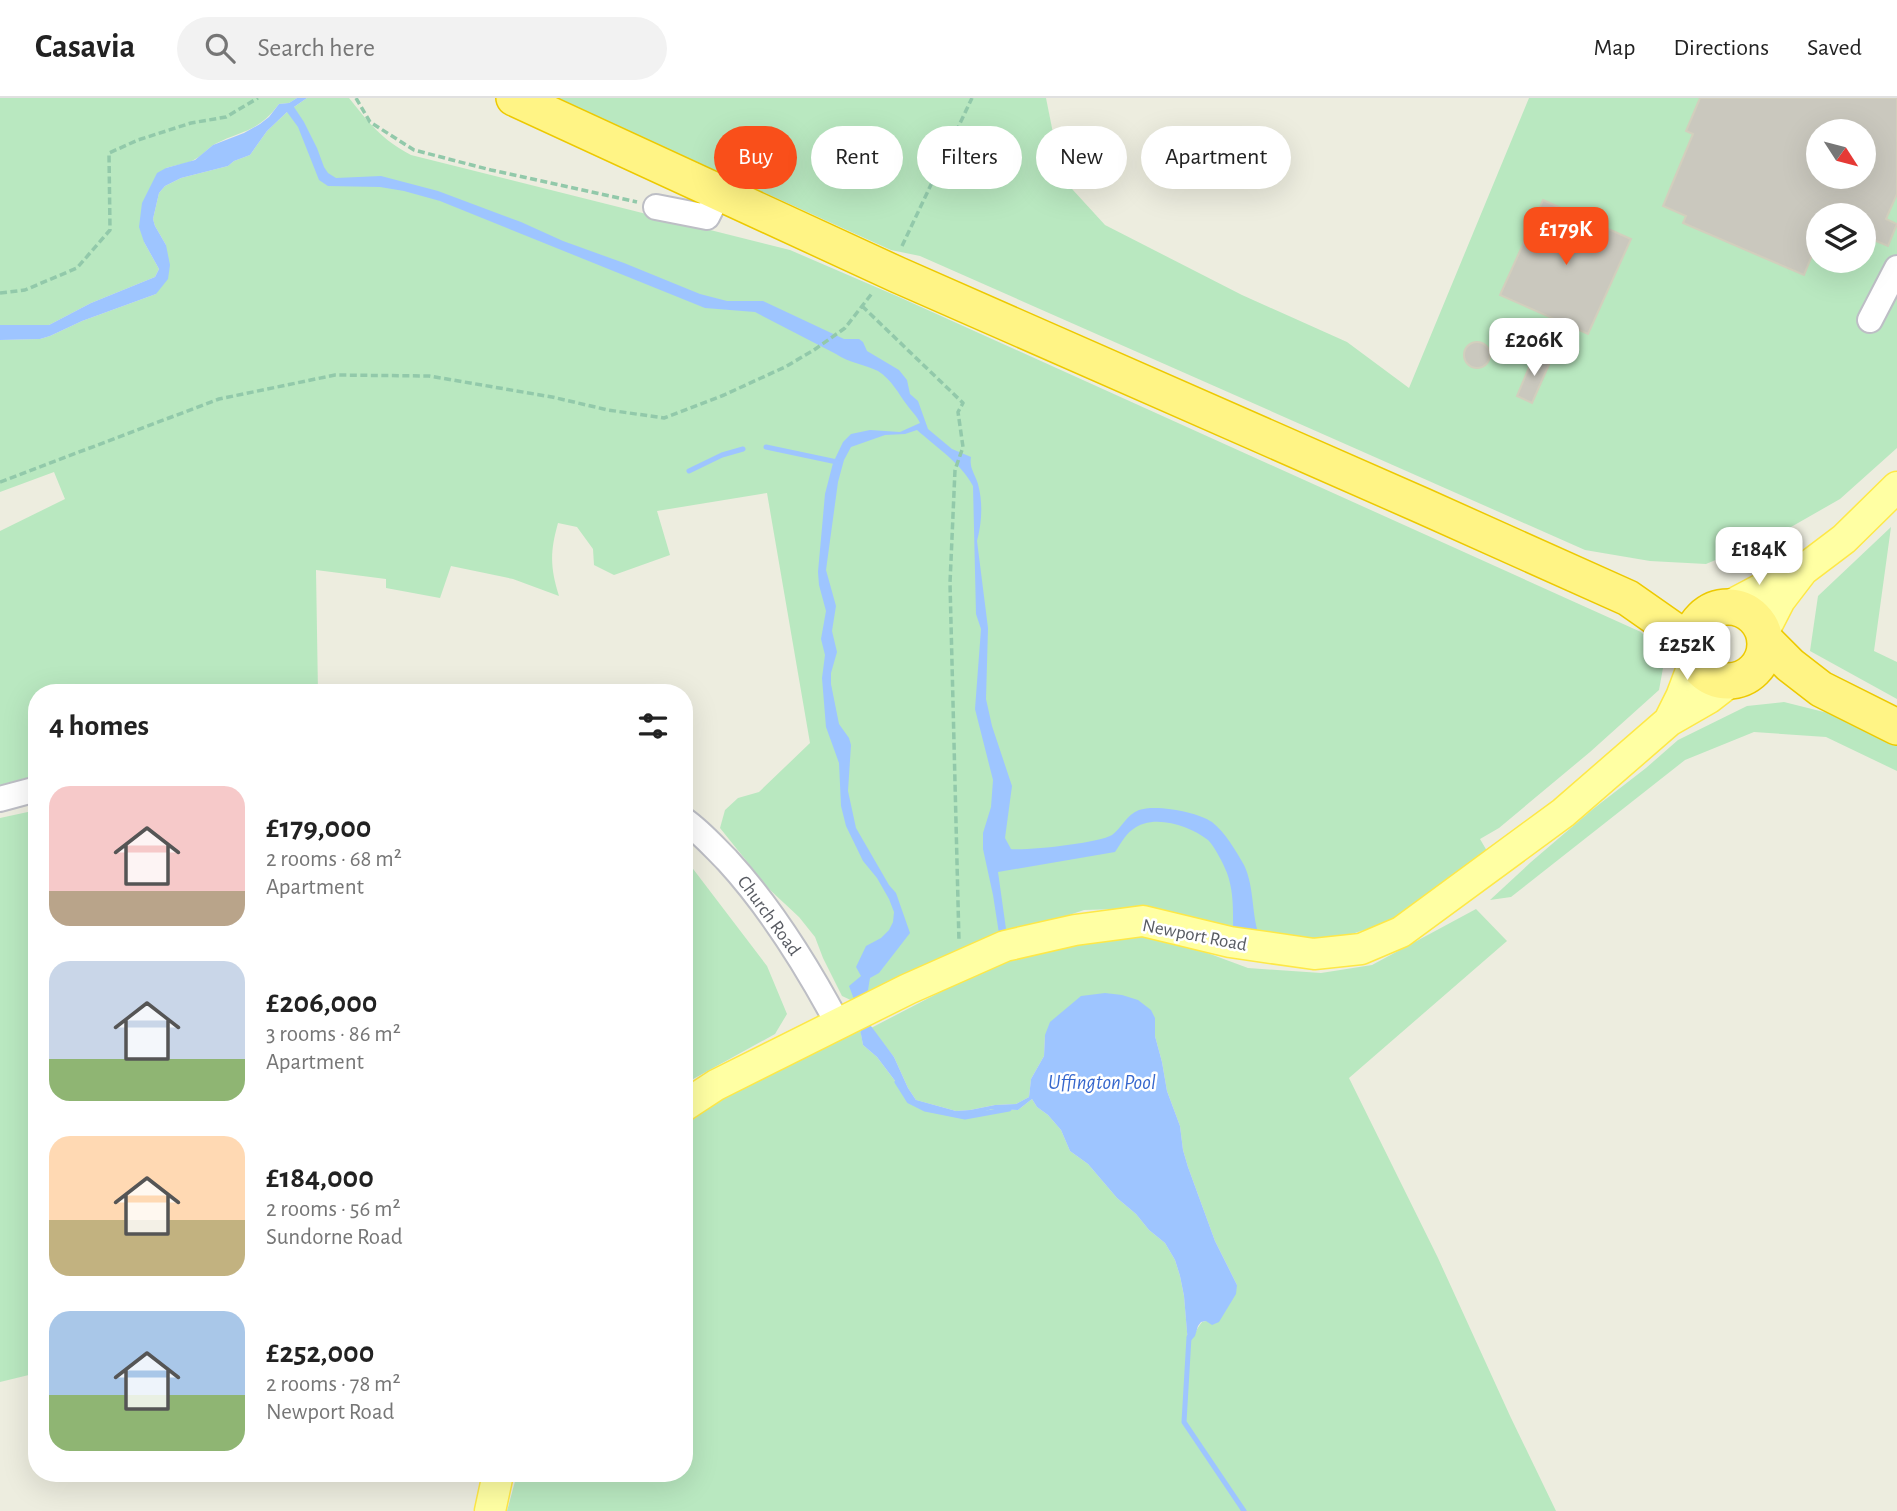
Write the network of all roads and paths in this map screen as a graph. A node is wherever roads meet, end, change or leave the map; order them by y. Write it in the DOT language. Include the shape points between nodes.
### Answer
graph roads {
  1 [pos="258,98"];
  2 [pos="356,98"];
  3 [pos="514,98"];
  4 [pos="972,98"];
  5 [pos="719,192"];
  6 [pos="656,206"];
  7 [pos="902,246"];
  8 [pos="1897,268"];
  9 [pos="876,288"];
  10 [pos="0,293"];
  11 [pos="862,306"];
  12 [pos="1870,320"];
  13 [pos="0,482"];
  14 [pos="1897,487"];
  15 [pos="1803,570"];
  16 [pos="1628,598"];
  17 [pos="1717,610"];
  18 [pos="1764,637"];
  19 [pos="1693,653"];
  20 [pos="1736,680"];
  21 [pos="1821,690"];
  22 [pos="1669,721"];
  23 [pos="1897,727"];
  24 [pos="28,791"];
  25 [pos="0,799"];
  26 [pos="693,827"];
  27 [pos="967,963"];
  28 [pos="843,1022"];
  29 [pos="693,1101"];
  30 [pos="496,1482"];
  31 [pos="490,1511"];
  1 -- 10 [label="path" via="226,117 191,123 109,153 110,230 76,268 26,290"];
  2 -- 6 [label="path" via="370,122 414,150"];
  3 -- 5 [label="highway"];
  4 -- 7 [label="path"];
  5 -- 6 [label="street" via="707,217"];
  5 -- 16 [label="highway"];
  8 -- 12 [label="street"];
  9 -- 11 [label="path"];
  11 -- 13 [label="path" via="839,333 785,367 664,418 429,376 335,375 219,399"];
  11 -- 27 [label="path" via="963,403 958,412 963,447 955,470 950,583 958,940"];
  14 -- 15 [label="main road" via="1844,539"];
  15 -- 17 [label="main road"];
  15 -- 18 [label="main road" via="1780,600"];
  16 -- 17 [label="highway"];
  16 -- 19 [label="highway" via="1678,633"];
  17 -- 18 [label="highway" via="1745,611"];
  17 -- 19 [label="highway" via="1695,628"];
  18 -- 20 [label="highway" via="1756,667"];
  18 -- 21 [label="highway"];
  19 -- 20 [label="highway" via="1699,667 1713,678"];
  19 -- 22 [label="main road, Newport Road"];
  20 -- 21 [label="highway"];
  20 -- 22 [label="main road, Newport Road"];
  21 -- 23 [label="highway"];
  22 -- 27 [label="main road, Newport Road" via="1563,813 1401,932 1361,949 1314,954 1230,942 1143,920 1005,946"];
  24 -- 25 [label="street"];
  26 -- 28 [label="street, Church Road" via="747,882"];
  27 -- 28 [label="main road, Newport Road"];
  28 -- 29 [label="main road, Newport Road"];
  30 -- 31 [label="main road"];
}
